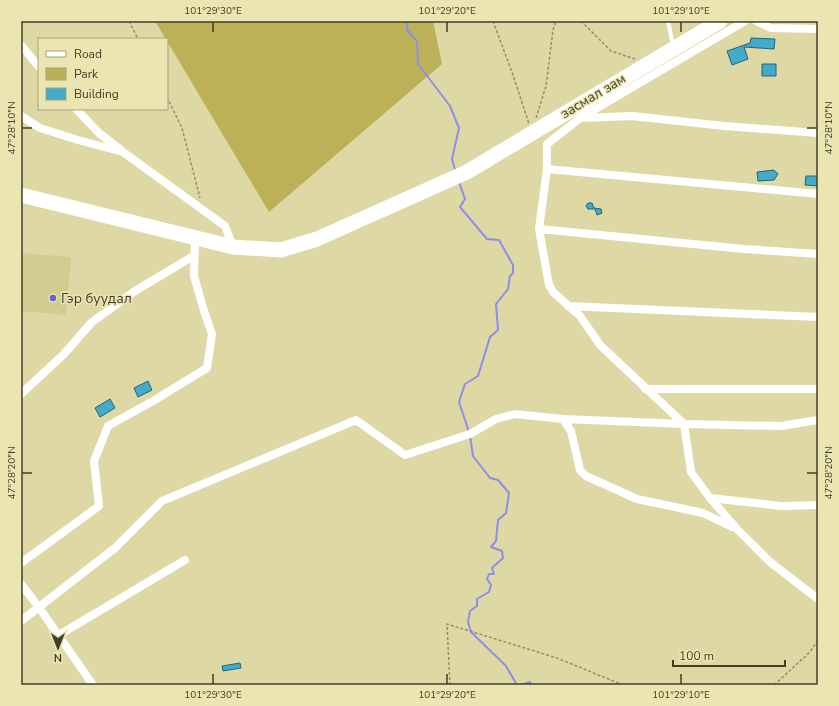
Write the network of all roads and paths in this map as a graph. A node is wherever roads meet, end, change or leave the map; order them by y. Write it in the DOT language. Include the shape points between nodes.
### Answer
graph roads {
  1 [pos="129,21"];
  2 [pos="493,21"];
  3 [pos="556,21"];
  4 [pos="581,21"];
  5 [pos="668,21"];
  6 [pos="746,21"];
  7 [pos="756,21"];
  8 [pos="711,25"];
  9 [pos="818,29"];
  10 [pos="138,38"];
  11 [pos="21,45"];
  12 [pos="674,48"];
  13 [pos="648,64"];
  14 [pos="38,66"];
  15 [pos="168,99"];
  16 [pos="77,110"];
  17 [pos="21,116"];
  18 [pos="580,118"];
  19 [pos="532,133"];
  20 [pos="818,133"];
  21 [pos="123,152"];
  22 [pos="547,169"];
  23 [pos="818,194"];
  24 [pos="21,195"];
  25 [pos="210,214"];
  26 [pos="539,229"];
  27 [pos="195,237"];
  28 [pos="233,247"];
  29 [pos="818,254"];
  30 [pos="195,255"];
  31 [pos="568,306"];
  32 [pos="818,317"];
  33 [pos="645,389"];
  34 [pos="818,389"];
  35 [pos="21,394"];
  36 [pos="563,419"];
  37 [pos="818,420"];
  38 [pos="684,424"];
  39 [pos="710,498"];
  40 [pos="818,506"];
  41 [pos="737,529"];
  42 [pos="185,560"];
  43 [pos="21,563"];
  44 [pos="21,584"];
  45 [pos="818,599"];
  46 [pos="38,606"];
  47 [pos="21,621"];
  48 [pos="59,635"];
  49 [pos="818,640"];
  50 [pos="93,685"];
  51 [pos="450,685"];
  52 [pos="623,685"];
  53 [pos="774,685"];
  1 -- 10 [label="path"];
  2 -- 19 [label="path"];
  3 -- 19 [label="path" via="546,86"];
  4 -- 13 [label="path" via="611,51"];
  5 -- 12 [label="lane"];
  6 -- 18 [label="street"];
  7 -- 9 [label="street" via="770,28"];
  8 -- 12 [label="highway, засмал зам"];
  11 -- 14 [label="street"];
  12 -- 13 [label="highway, засмал зам"];
  13 -- 19 [label="highway, засмал зам"];
  15 -- 25 [label="path" via="182,128 203,209"];
  16 -- 21 [label="street" via="99,133"];
  17 -- 21 [label="street" via="40,128"];
  18 -- 20 [label="street" via="632,116"];
  18 -- 22 [label="street" via="547,144"];
  19 -- 28 [label="highway, засмал зам" via="467,172 317,239 281,250"];
  21 -- 25 [label="street"];
  22 -- 23 [label="street"];
  22 -- 26 [label="street"];
  24 -- 27 [label="highway, засмал зам"];
  25 -- 28 [label="street" via="225,226"];
  26 -- 29 [label="street"];
  26 -- 31 [label="street" via="549,285"];
  27 -- 28 [label="highway, засмал зам"];
  27 -- 30 [label="street"];
  30 -- 35 [label="street" via="134,291 92,322 64,354"];
  30 -- 43 [label="street" via="194,276 212,334 207,368 108,426 94,461 99,506"];
  31 -- 32 [label="street"];
  31 -- 33 [label="street" via="580,316 600,345"];
  33 -- 34 [label="street"];
  33 -- 38 [label="street"];
  36 -- 38 [label="street"];
  36 -- 41 [label="street" via="571,432 580,470 586,476 637,499 703,513"];
  36 -- 46 [label="street" via="515,414 496,419 470,434 405,454 356,420 162,501 114,548"];
  37 -- 38 [label="street" via="780,426"];
  38 -- 39 [label="street" via="691,472"];
  39 -- 40 [label="street" via="781,506"];
  39 -- 41 [label="street"];
  41 -- 45 [label="street" via="770,562"];
  42 -- 48 [label="street"];
  44 -- 46 [label="street"];
  46 -- 47 [label="street"];
  46 -- 48 [label="street"];
  48 -- 50 [label="street"];
  49 -- 53 [label="path" via="810,652"];
  51 -- 52 [label="path" via="447,624 556,658"];
}
